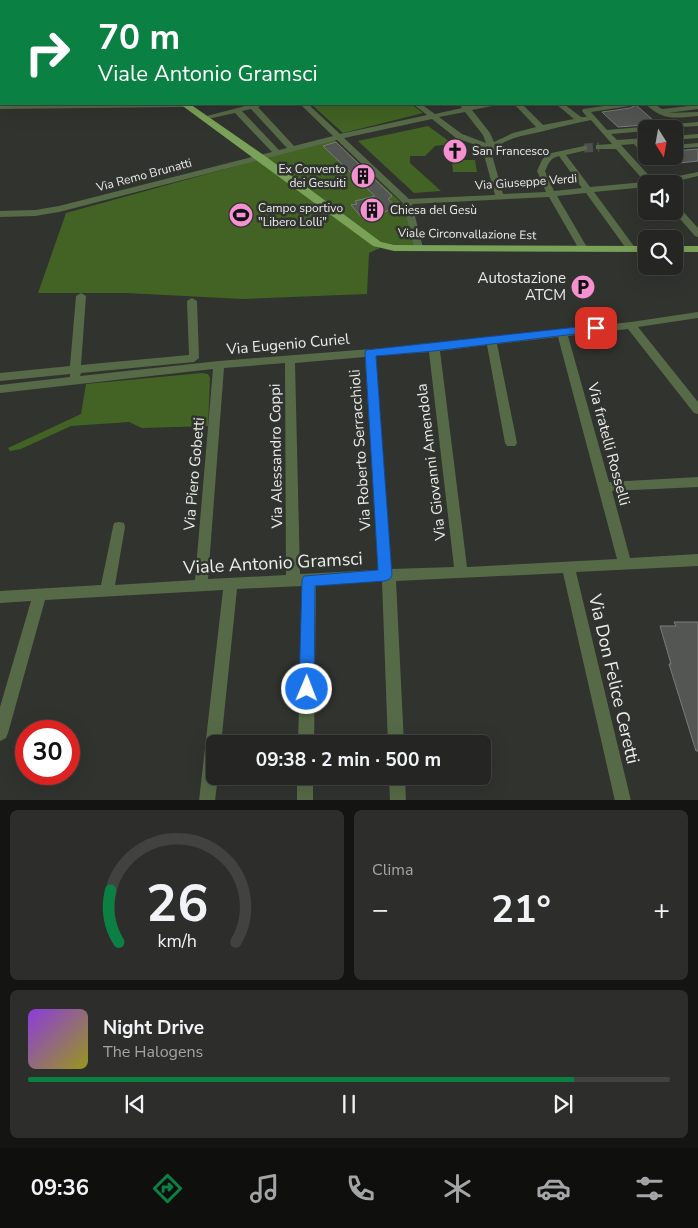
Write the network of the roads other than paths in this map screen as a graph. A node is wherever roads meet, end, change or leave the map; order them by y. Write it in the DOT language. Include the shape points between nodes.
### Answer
graph roads {
  1 [pos="128,105"];
  2 [pos="185,105"];
  3 [pos="257,105"];
  4 [pos="305,105"];
  5 [pos="418,105"];
  6 [pos="519,105"];
  7 [pos="561,105"];
  8 [pos="612,105"];
  9 [pos="651,105"];
  10 [pos="73,106"];
  11 [pos="252,106"];
  12 [pos="465,106"];
  13 [pos="595,106"];
  14 [pos="0,107"];
  15 [pos="698,107"];
  16 [pos="237,110"];
  17 [pos="662,111"];
  18 [pos="698,114"];
  19 [pos="431,115"];
  20 [pos="204,118"];
  21 [pos="592,118"];
  22 [pos="580,120"];
  23 [pos="698,124"];
  24 [pos="542,129"];
  25 [pos="605,132"];
  26 [pos="698,136"];
  27 [pos="339,137"];
  28 [pos="683,137"];
  29 [pos="636,141"];
  30 [pos="638,143"];
  31 [pos="617,145"];
  32 [pos="698,145"];
  33 [pos="683,146"];
  34 [pos="599,147"];
  35 [pos="492,148"];
  36 [pos="584,148"];
  37 [pos="292,150"];
  38 [pos="278,153"];
  39 [pos="561,153"];
  40 [pos="262,158"];
  41 [pos="698,174"];
  42 [pos="644,175"];
  43 [pos="683,177"];
  44 [pos="638,185"];
  45 [pos="588,191"];
  46 [pos="551,194"];
  47 [pos="500,197"];
  48 [pos="407,202"];
  49 [pos="0,214"];
  50 [pos="683,218"];
  51 [pos="698,234"];
  52 [pos="418,248"];
  53 [pos="583,249"];
  54 [pos="631,249"];
  55 [pos="638,249"];
  56 [pos="683,249"];
  57 [pos="698,250"];
  58 [pos="81,296"];
  59 [pos="192,301"];
  60 [pos="698,314"];
  61 [pos="632,325"];
  62 [pos="562,332"];
  63 [pos="491,341"];
  64 [pos="434,348"];
  65 [pos="370,352"];
  66 [pos="290,360"];
  67 [pos="194,363"];
  68 [pos="219,365"];
  69 [pos="75,375"];
  70 [pos="0,377"];
  71 [pos="0,389"];
  72 [pos="698,410"];
  73 [pos="511,443"];
  74 [pos="698,482"];
  75 [pos="604,487"];
  76 [pos="119,527"];
  77 [pos="698,560"];
  78 [pos="625,563"];
  79 [pos="568,566"];
  80 [pos="461,573"];
  81 [pos="387,575"];
  82 [pos="308,580"];
  83 [pos="293,582"];
  84 [pos="231,583"];
  85 [pos="201,585"];
  86 [pos="107,591"];
  87 [pos="40,595"];
  88 [pos="0,597"];
  89 [pos="0,733"];
  90 [pos="306,735"];
  91 [pos="396,735"];
  92 [pos="305,785"];
  93 [pos="397,785"];
  94 [pos="208,800"];
  95 [pos="305,800"];
  96 [pos="398,800"];
  97 [pos="623,800"];
  1 -- 10 [label="street"];
  2 -- 20 [label="main road, Viale Circonvallazione Est"];
  3 -- 11 [label="street"];
  4 -- 27 [label="street"];
  5 -- 19 [label="street"];
  6 -- 24 [label="street"];
  7 -- 22 [label="street"];
  8 -- 13 [label="street"];
  9 -- 17 [label="street"];
  10 -- 14 [label="street"];
  11 -- 16 [label="street"];
  11 -- 37 [label="street"];
  12 -- 19 [label="street, Via Remo Brunatti"];
  12 -- 35 [label="street" via="487,135"];
  13 -- 21 [label="street" via="586,111"];
  15 -- 17 [label="street"];
  16 -- 20 [label="street"];
  16 -- 38 [label="street"];
  17 -- 18 [label="street" via="668,116"];
  19 -- 27 [label="street, Via Remo Brunatti"];
  19 -- 35 [label="street" via="460,136"];
  20 -- 40 [label="main road, Viale Circonvallazione Est"];
  21 -- 22 [label="street"];
  21 -- 25 [label="street"];
  22 -- 24 [label="street"];
  23 -- 25 [label="street"];
  24 -- 35 [label="street" via="498,142"];
  25 -- 31 [label="street"];
  26 -- 28 [label="street"];
  27 -- 37 [label="street, Via Remo Brunatti"];
  27 -- 48 [label="street"];
  29 -- 30 [label="street"];
  29 -- 31 [label="street"];
  31 -- 34 [label="street"];
  31 -- 42 [label="street"];
  32 -- 33 [label="street"];
  35 -- 47 [label="street" via="488,156"];
  36 -- 39 [label="street"];
  37 -- 38 [label="street, Via Remo Brunatti"];
  38 -- 40 [label="street, Via Remo Brunatti"];
  39 -- 45 [label="street"];
  39 -- 46 [label="street" via="546,160 541,171"];
  40 -- 49 [label="street, Via Remo Brunatti" via="59,209"];
  40 -- 52 [label="main road, Viale Circonvallazione Est" via="378,244"];
  41 -- 43 [label="street"];
  44 -- 45 [label="street, Via Giuseppe Verdi"];
  45 -- 46 [label="street, Via Giuseppe Verdi"];
  45 -- 54 [label="street"];
  46 -- 47 [label="street, Via Giuseppe Verdi"];
  46 -- 53 [label="street"];
  47 -- 48 [label="street, Via Giuseppe Verdi"];
  48 -- 52 [label="street"];
  50 -- 51 [label="street"];
  52 -- 53 [label="main road, Viale Circonvallazione Est"];
  53 -- 54 [label="main road, Viale Circonvallazione Est"];
  54 -- 55 [label="main road, Viale Circonvallazione Est"];
  56 -- 57 [label="main road"];
  58 -- 69 [label="street"];
  59 -- 67 [label="street"];
  60 -- 61 [label="street, Via Eugenio Curiel"];
  61 -- 62 [label="street, Via Eugenio Curiel"];
  61 -- 72 [label="street"];
  62 -- 63 [label="street, Via Eugenio Curiel"];
  62 -- 75 [label="street, Via fratelli Rosselli"];
  63 -- 64 [label="street, Via Eugenio Curiel"];
  63 -- 73 [label="street"];
  64 -- 65 [label="street, Via Eugenio Curiel"];
  64 -- 80 [label="street, Via Giovanni Amendola"];
  65 -- 66 [label="street, Via Eugenio Curiel"];
  65 -- 81 [label="street, Via Roberto Serracchioli"];
  66 -- 68 [label="street, Via Eugenio Curiel"];
  66 -- 83 [label="street, Via Alessandro Coppi"];
  67 -- 68 [label="street, Via Eugenio Curiel"];
  67 -- 69 [label="street, Via Eugenio Curiel"];
  68 -- 85 [label="street, Via Piero Gobetti"];
  69 -- 70 [label="street"];
  69 -- 71 [label="street"];
  74 -- 75 [label="street"];
  75 -- 78 [label="street, Via fratelli Rosselli"];
  76 -- 86 [label="street"];
  77 -- 78 [label="street, Viale Antonio Gramsci"];
  78 -- 79 [label="street, Viale Antonio Gramsci"];
  79 -- 80 [label="street, Viale Antonio Gramsci"];
  79 -- 97 [label="street, Via Don Felice Ceretti"];
  80 -- 81 [label="street, Viale Antonio Gramsci"];
  81 -- 82 [label="street, Viale Antonio Gramsci"];
  81 -- 91 [label="street, Via Roberto Serracchioli"];
  82 -- 83 [label="street, Viale Antonio Gramsci"];
  82 -- 90 [label="street"];
  83 -- 84 [label="street, Viale Antonio Gramsci"];
  84 -- 85 [label="street, Viale Antonio Gramsci"];
  84 -- 94 [label="street"];
  85 -- 86 [label="street, Viale Antonio Gramsci"];
  86 -- 87 [label="street, Viale Antonio Gramsci"];
  87 -- 88 [label="street, Viale Antonio Gramsci"];
  87 -- 89 [label="street"];
  92 -- 95 [label="street"];
  93 -- 96 [label="street"];
}
